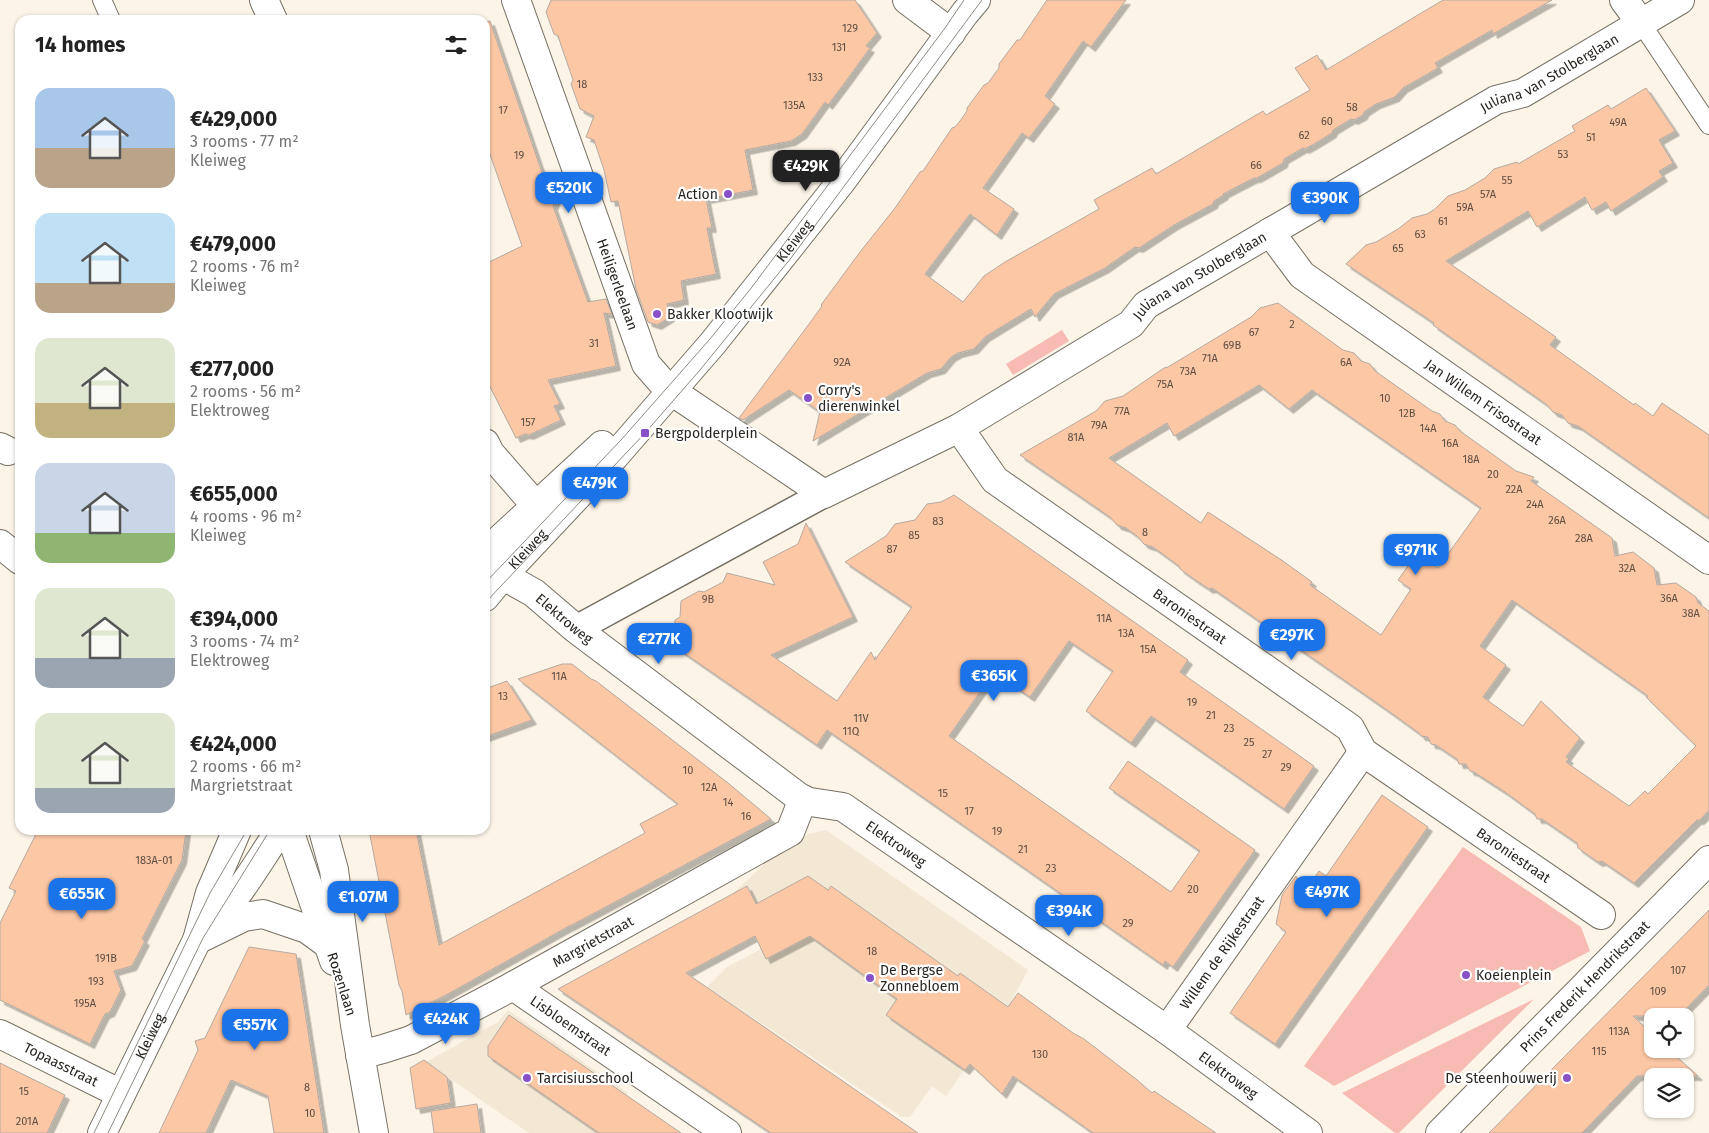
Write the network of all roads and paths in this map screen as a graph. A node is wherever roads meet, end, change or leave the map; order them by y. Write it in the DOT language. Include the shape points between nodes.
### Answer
graph roads {
  1 [pos="102,0"];
  2 [pos="264,0"];
  3 [pos="516,0"];
  4 [pos="907,0"];
  5 [pos="1624,0"];
  6 [pos="1680,0"];
  7 [pos="966,12"];
  8 [pos="109,15"];
  9 [pos="272,15"];
  10 [pos="1641,23"];
  11 [pos="1709,125"];
  12 [pos="1270,232"];
  13 [pos="672,391"];
  14 [pos="959,428"];
  15 [pos="490,453"];
  16 [pos="824,494"];
  17 [pos="544,516"];
  18 [pos="490,550"];
  19 [pos="1709,560"];
  20 [pos="495,567"];
  21 [pos="490,582"];
  22 [pos="576,629"];
  23 [pos="1363,752"];
  24 [pos="804,800"];
  25 [pos="235,835"];
  26 [pos="276,835"];
  27 [pos="291,835"];
  28 [pos="324,835"];
  29 [pos="1709,860"];
  30 [pos="1601,915"];
  31 [pos="197,940"];
  32 [pos="329,945"];
  33 [pos="513,986"];
  34 [pos="355,1025"];
  35 [pos="1167,1030"];
  36 [pos="0,1034"];
  37 [pos="360,1054"];
  38 [pos="121,1094"];
  39 [pos="102,1133"];
  40 [pos="374,1133"];
  41 [pos="727,1133"];
  42 [pos="1308,1133"];
  43 [pos="1440,1133"];
  1 -- 8 [label="lane"];
  2 -- 9 [label="street"];
  3 -- 13 [label="street, Heiligerleelaan" via="646,364"];
  4 -- 7 [label="street"];
  5 -- 10 [label="street"];
  6 -- 10 [label="street, Juliana van Stolberglaan"];
  7 -- 13 [label="street, Kleiweg" via="841,182"];
  10 -- 11 [label="lane"];
  10 -- 12 [label="street, Juliana van Stolberglaan" via="1523,93 1496,100"];
  12 -- 14 [label="street, Juliana van Stolberglaan" via="1146,305 1132,324"];
  12 -- 19 [label="street, Jan Willem Frisostraat" via="1302,275"];
  13 -- 16 [label="street"];
  13 -- 17 [label="street, Kleiweg" via="613,434"];
  14 -- 16 [label="street, Juliana van Stolberglaan"];
  14 -- 23 [label="street, Baroniestraat" via="995,480 1348,726"];
  15 -- 17 [label="street"];
  16 -- 22 [label="street"];
  17 -- 18 [label="street, Kleiweg"];
  17 -- 20 [label="street, Kleiweg"];
  20 -- 21 [label="street, Kleiweg"];
  20 -- 22 [label="street, Elektroweg" via="534,593"];
  22 -- 24 [label="street, Elektroweg"];
  23 -- 30 [label="street, Baroniestraat"];
  23 -- 35 [label="street, Willem de Rijkestraat"];
  24 -- 33 [label="street, Margrietstraat" via="790,832"];
  24 -- 35 [label="street, Elektroweg" via="843,806"];
  25 -- 31 [label="street, Kleiweg" via="210,893"];
  26 -- 31 [label="street, Kleiweg" via="242,889"];
  27 -- 32 [label="street, Rozenlaan"];
  28 -- 34 [label="street, Rozenlaan" via="334,870"];
  29 -- 43 [label="street, Prins Frederik Hendrikstraat"];
  31 -- 32 [label="street" via="244,917 263,914 307,929"];
  31 -- 38 [label="street, Kleiweg"];
  32 -- 34 [label="street, Rozenlaan"];
  33 -- 37 [label="street, Margrietstraat" via="411,1040"];
  33 -- 41 [label="street, Lisbloemstraat"];
  34 -- 37 [label="street, Rozenlaan"];
  35 -- 42 [label="street, Elektroweg"];
  36 -- 38 [label="street, Topaasstraat"];
  37 -- 40 [label="street, Rozenlaan"];
  38 -- 39 [label="street, Kleiweg"];
}
